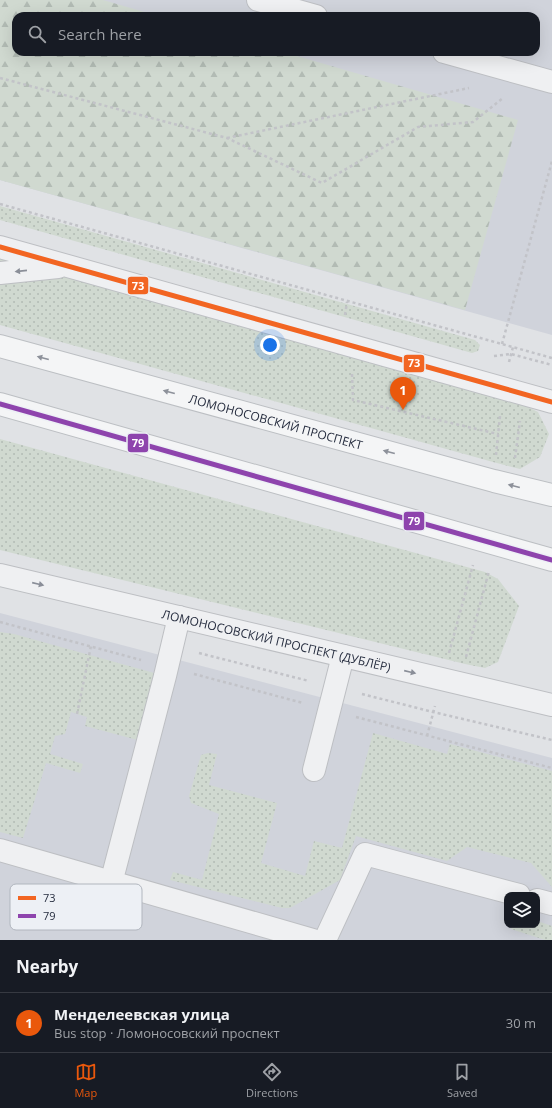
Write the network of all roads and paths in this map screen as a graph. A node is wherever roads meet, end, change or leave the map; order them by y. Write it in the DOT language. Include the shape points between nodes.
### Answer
graph roads {
  1 [pos="258,0"];
  2 [pos="302,12"];
  3 [pos="458,56"];
  4 [pos="530,76"];
  5 [pos="0,78"];
  6 [pos="552,82"];
  7 [pos="476,87"];
  8 [pos="227,138"];
  9 [pos="552,161"];
  10 [pos="0,204"];
  11 [pos="0,247"];
  12 [pos="69,266"];
  13 [pos="0,273"];
  14 [pos="502,344"];
  15 [pos="0,346"];
  16 [pos="552,358"];
  17 [pos="353,400"];
  18 [pos="552,402"];
  19 [pos="0,404"];
  20 [pos="498,434"];
  21 [pos="552,495"];
  22 [pos="552,560"];
  23 [pos="0,575"];
  24 [pos="179,617"];
  25 [pos="0,622"];
  26 [pos="91,646"];
  27 [pos="170,656"];
  28 [pos="343,656"];
  29 [pos="335,688"];
  30 [pos="551,702"];
  31 [pos="329,710"];
  32 [pos="77,714"];
  33 [pos="552,740"];
  34 [pos="552,768"];
  35 [pos="314,770"];
  36 [pos="0,850"];
  37 [pos="111,883"];
  38 [pos="115,884"];
  39 [pos="142,892"];
  40 [pos="508,892"];
  41 [pos="540,901"];
  42 [pos="552,904"];
  43 [pos="313,940"];
  44 [pos="325,940"];
  1 -- 2 [label="street"];
  3 -- 4 [label="street"];
  4 -- 6 [label="street"];
  4 -- 8 [label="path" via="472,122 418,128 322,183"];
  5 -- 8 [label="path"];
  7 -- 8 [label="path"];
  9 -- 14 [label="path"];
  10 -- 14 [label="path"];
  11 -- 12 [label="street"];
  12 -- 13 [label="street, one-way"];
  12 -- 18 [label="street"];
  14 -- 16 [label="path"];
  21 -- 15 [label="main road, ЛОМОНОСОВСКИЙ ПРОСПЕКТ, one-way"];
  17 -- 20 [label="path"];
  19 -- 22 [label="main road"];
  23 -- 24 [label="street, ЛОМОНОСОВСКИЙ ПРОСПЕКТ (ДУБЛЁР), one-way"];
  24 -- 27 [label="street"];
  24 -- 28 [label="street, ЛОМОНОСОВСКИЙ ПРОСПЕКТ (ДУБЛЁР)"];
  25 -- 26 [label="path"];
  26 -- 27 [label="path"];
  26 -- 32 [label="path"];
  27 -- 29 [label="path"];
  27 -- 31 [label="path"];
  27 -- 37 [label="street"];
  28 -- 29 [label="street"];
  28 -- 30 [label="street, ЛОМОНОСОВСКИЙ ПРОСПЕКТ (ДУБЛЁР), one-way"];
  29 -- 31 [label="street"];
  29 -- 33 [label="path"];
  31 -- 34 [label="path"];
  31 -- 35 [label="street"];
  36 -- 37 [label="street"];
  37 -- 38 [label="street"];
  39 -- 43 [label="street"];
  40 -- 44 [label="street" via="364,854"];
  41 -- 42 [label="street"];
}
